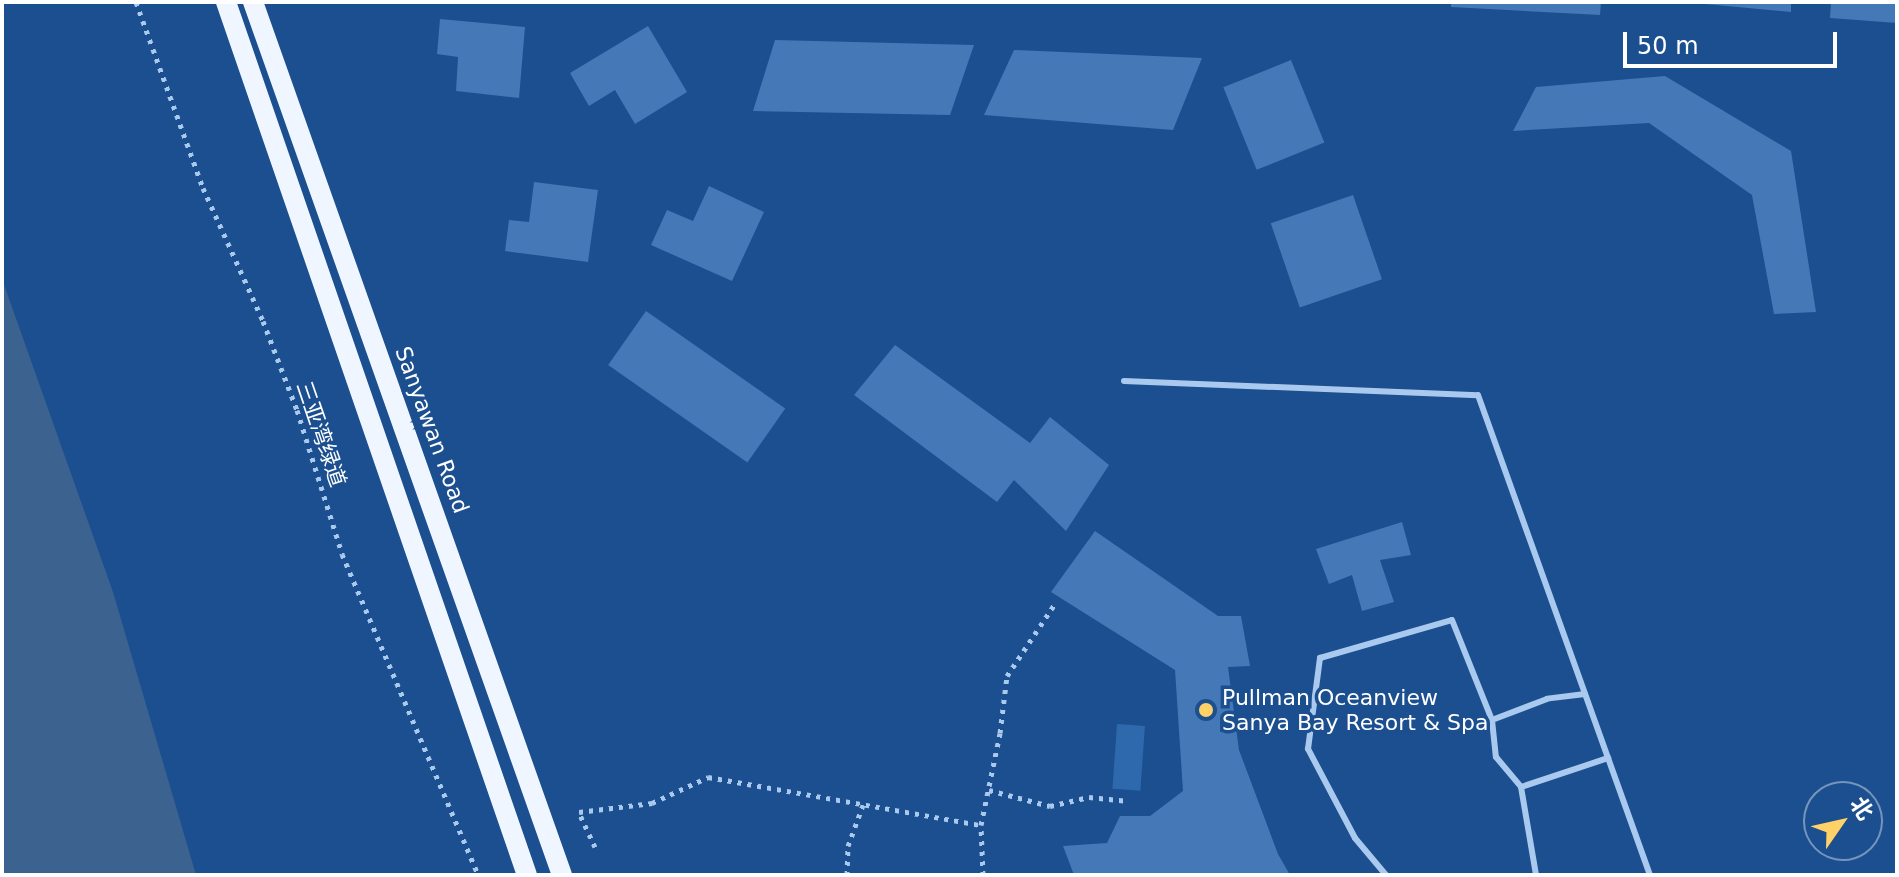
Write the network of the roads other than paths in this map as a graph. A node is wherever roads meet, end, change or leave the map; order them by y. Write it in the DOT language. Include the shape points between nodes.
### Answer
graph roads {
  1 [pos="226,2"];
  2 [pos="253,2"];
  3 [pos="1124,381"];
  4 [pos="1585,694"];
  5 [pos="1492,720"];
  6 [pos="1608,758"];
  7 [pos="1521,787"];
  8 [pos="527,875"];
  9 [pos="562,875"];
  10 [pos="1386,875"];
  11 [pos="1536,875"];
  12 [pos="1650,875"];
  1 -- 8 [label="main road"];
  2 -- 9 [label="main road, Sanyawan Road"];
  3 -- 4 [label="lane" via="1478,395"];
  4 -- 5 [label="lane" via="1547,699"];
  4 -- 6 [label="lane"];
  5 -- 7 [label="lane" via="1496,757"];
  5 -- 10 [label="lane" via="1452,620 1320,658 1308,749 1355,838"];
  6 -- 7 [label="lane"];
  6 -- 12 [label="lane"];
  7 -- 11 [label="lane"];
}
